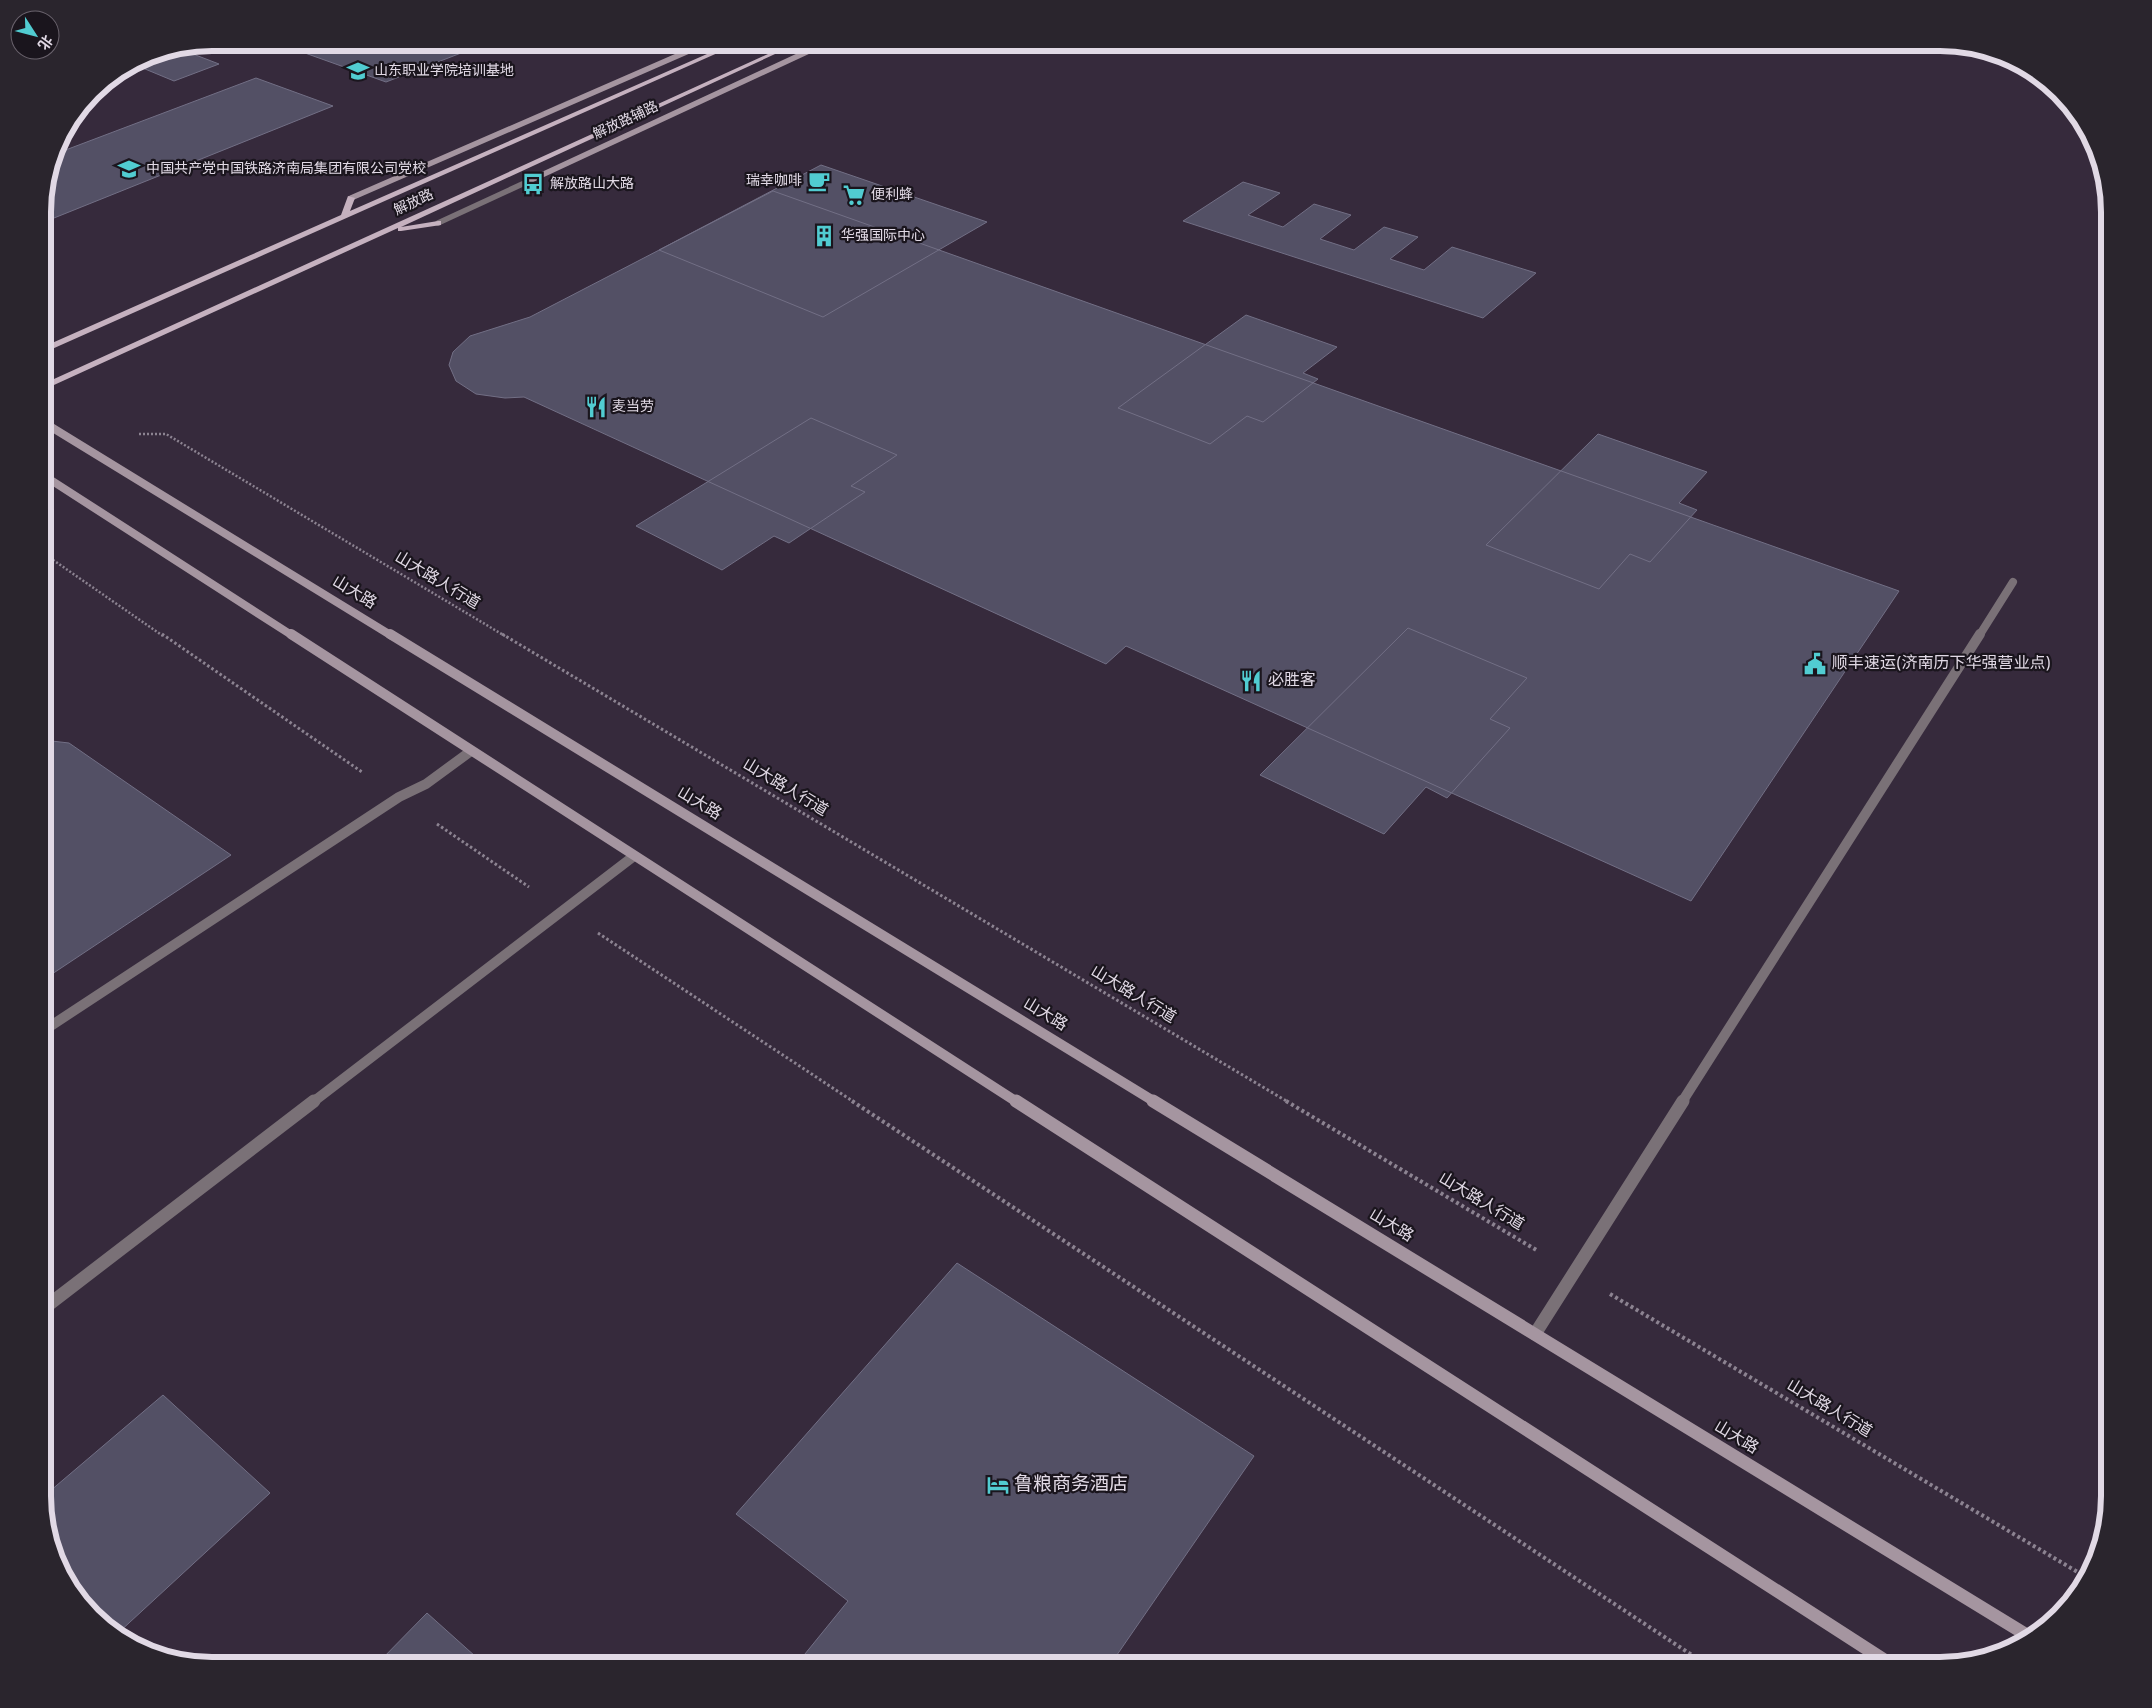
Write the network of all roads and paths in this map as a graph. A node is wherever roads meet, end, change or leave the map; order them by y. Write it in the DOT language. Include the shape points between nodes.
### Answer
graph roads {
  1 [pos="684,52"];
  2 [pos="715,52"];
  3 [pos="775,52"];
  4 [pos="805,52"];
  5 [pos="531,180"];
  6 [pos="351,198"];
  7 [pos="344,217"];
  8 [pos="438,224"];
  9 [pos="384,232"];
  10 [pos="52,346"];
  11 [pos="52,384"];
  12 [pos="52,428"];
  13 [pos="166,434"];
  14 [pos="52,481"];
  15 [pos="52,559"];
  16 [pos="2013,582"];
  17 [pos="471,751"];
  18 [pos="399,797"];
  19 [pos="634,856"];
  20 [pos="564,910"];
  21 [pos="52,1024"];
  22 [pos="1574,1272"];
  23 [pos="52,1302"];
  24 [pos="1535,1334"];
  25 [pos="2080,1574"];
  26 [pos="2024,1633"];
  27 [pos="1693,1657"];
  28 [pos="1878,1657"];
  1 -- 6 [label="main road"];
  2 -- 7 [label="main road, 解放路"];
  3 -- 9 [label="main road, 解放路"];
  4 -- 5 [label="main road, 解放路辅路"];
  5 -- 8 [label="street, 解放路辅路"];
  6 -- 7 [label="main road"];
  7 -- 10 [label="main road, 解放路"];
  8 -- 9 [label="main road"];
  9 -- 11 [label="main road, 解放路"];
  12 -- 24 [label="main road, 山大路"];
  13 -- 22 [label="path, 山大路人行道"];
  14 -- 17 [label="main road"];
  15 -- 18 [label="path"];
  16 -- 22 [label="street"];
  17 -- 18 [label="street" via="426,784"];
  17 -- 19 [label="main road"];
  18 -- 20 [label="path"];
  18 -- 21 [label="street"];
  19 -- 20 [label="street"];
  19 -- 28 [label="main road"];
  20 -- 23 [label="street"];
  20 -- 27 [label="path"];
  22 -- 24 [label="street"];
  22 -- 25 [label="path, 山大路人行道"];
  24 -- 26 [label="main road, 山大路"];
}
